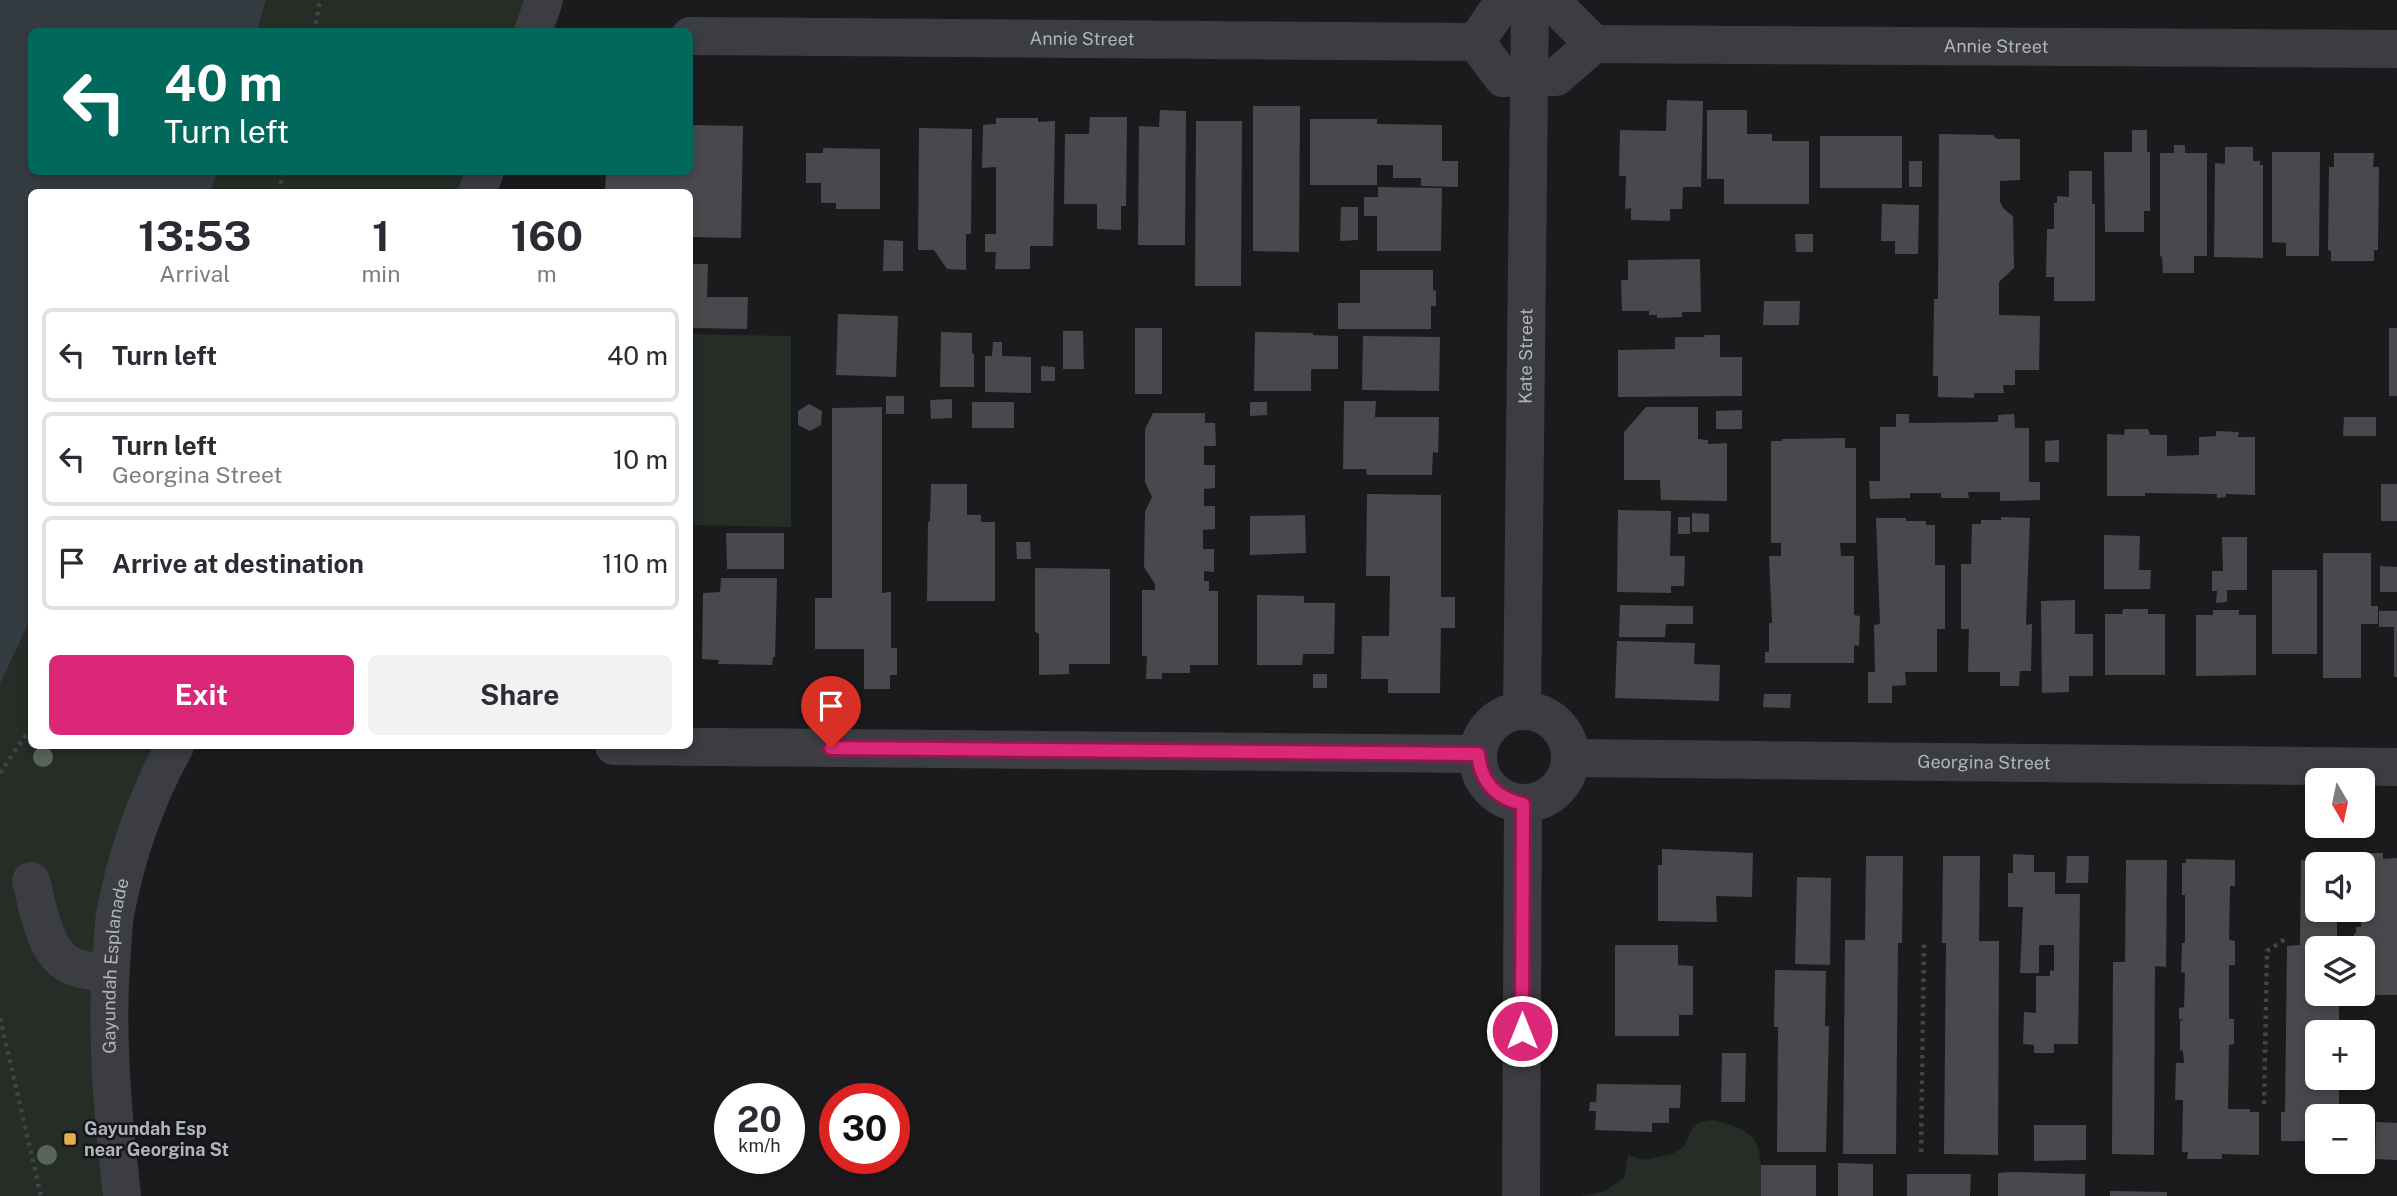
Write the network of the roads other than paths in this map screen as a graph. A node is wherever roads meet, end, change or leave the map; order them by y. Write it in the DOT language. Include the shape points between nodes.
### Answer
graph roads {
  1 [pos="544,0"];
  2 [pos="1530,2"];
  3 [pos="534,28"];
  4 [pos="693,36"];
  5 [pos="1476,42"];
  6 [pos="1594,44"];
  7 [pos="2397,49"];
  8 [pos="1529,77"];
  9 [pos="1522,711"];
  10 [pos="693,747"];
  11 [pos="174,749"];
  12 [pos="1478,754"];
  13 [pos="1571,758"];
  14 [pos="2397,768"];
  15 [pos="1523,804"];
  16 [pos="31,880"];
  17 [pos="110,974"];
  18 [pos="122,1196"];
  19 [pos="1521,1196"];
  1 -- 3 [label="street"];
  2 -- 5 [label="street" via="1502,4"];
  2 -- 6 [label="street" via="1555,5"];
  2 -- 8 [label="street, Kate Street"];
  4 -- 5 [label="street, Annie Street"];
  5 -- 8 [label="street" via="1503,78"];
  6 -- 7 [label="street, Annie Street"];
  6 -- 8 [label="street" via="1556,77"];
  8 -- 9 [label="street, Kate Street"];
  9 -- 12 [label="street" via="1496,719 1480,741"];
  9 -- 13 [label="street" via="1544,715 1562,729"];
  10 -- 12 [label="street"];
  11 -- 17 [label="street, Gayundah Esplanade" via="130,851 116,907"];
  12 -- 15 [label="street" via="1479,769 1490,788"];
  13 -- 14 [label="street, Georgina Street"];
  13 -- 15 [label="street" via="1562,785 1551,795"];
  15 -- 19 [label="street"];
  16 -- 17 [label="street" via="44,930 65,962"];
  17 -- 18 [label="street, Gayundah Esplanade" via="109,1050"];
}
